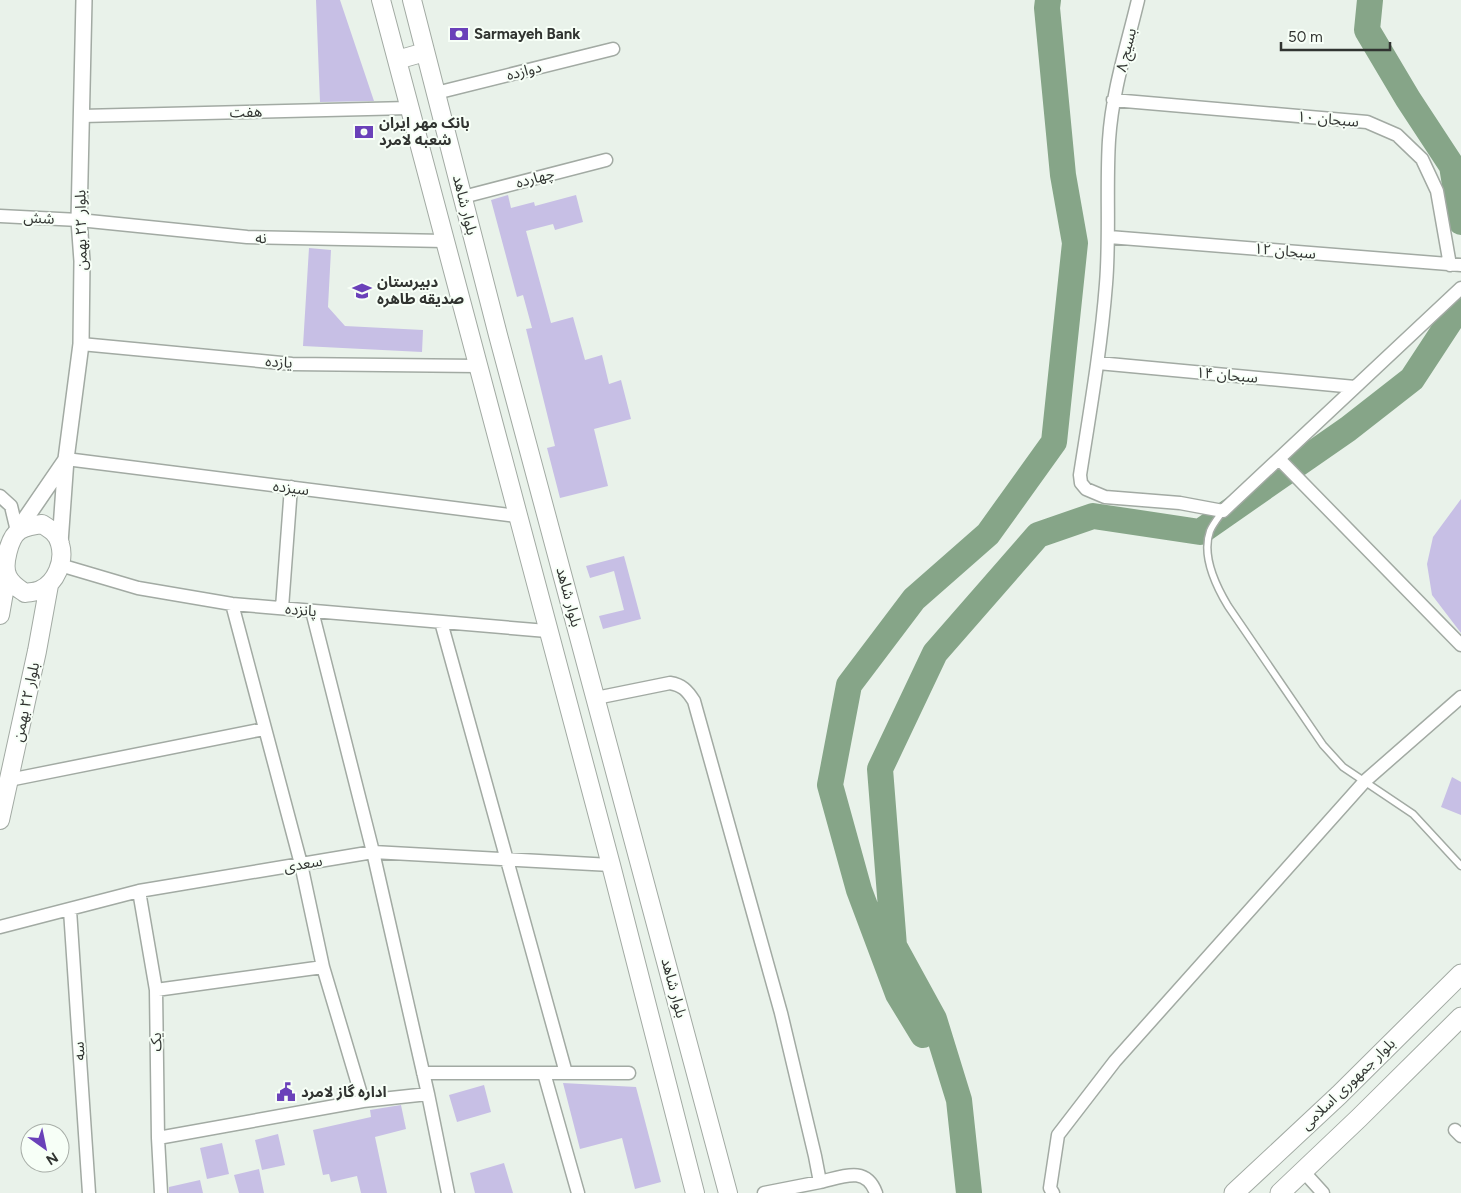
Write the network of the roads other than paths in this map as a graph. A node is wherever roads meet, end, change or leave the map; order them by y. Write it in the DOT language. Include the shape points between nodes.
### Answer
graph roads {
  1 [pos="84,0"];
  2 [pos="381,0"];
  3 [pos="412,0"];
  4 [pos="1138,0"];
  5 [pos="612,49"];
  6 [pos="425,52"];
  7 [pos="397,60"];
  8 [pos="436,93"];
  9 [pos="1113,100"];
  10 [pos="410,108"];
  11 [pos="82,116"];
  12 [pos="606,160"];
  13 [pos="463,197"];
  14 [pos="0,216"];
  15 [pos="79,220"];
  16 [pos="1109,237"];
  17 [pos="445,241"];
  18 [pos="1456,265"];
  19 [pos="1461,288"];
  20 [pos="81,344"];
  21 [pos="1098,363"];
  22 [pos="478,366"];
  23 [pos="1356,387"];
  24 [pos="66,459"];
  25 [pos="1279,459"];
  26 [pos="291,488"];
  27 [pos="0,496"];
  28 [pos="1223,511"];
  29 [pos="517,516"];
  30 [pos="17,531"];
  31 [pos="60,543"];
  32 [pos="558,555"];
  33 [pos="529,563"];
  34 [pos="60,565"];
  35 [pos="7,575"];
  36 [pos="50,585"];
  37 [pos="232,604"];
  38 [pos="282,608"];
  39 [pos="312,611"];
  40 [pos="0,615"];
  41 [pos="442,622"];
  42 [pos="547,631"];
  43 [pos="1461,645"];
  44 [pos="1461,697"];
  45 [pos="596,698"];
  46 [pos="264,729"];
  47 [pos="9,780"];
  48 [pos="1365,781"];
  49 [pos="0,820"];
  50 [pos="373,852"];
  51 [pos="508,859"];
  52 [pos="302,864"];
  53 [pos="610,865"];
  54 [pos="1461,866"];
  55 [pos="140,892"];
  56 [pos="70,910"];
  57 [pos="0,927"];
  58 [pos="323,967"];
  59 [pos="1461,974"];
  60 [pos="156,990"];
  61 [pos="1461,1018"];
  62 [pos="423,1073"];
  63 [pos="544,1073"];
  64 [pos="566,1073"];
  65 [pos="629,1073"];
  66 [pos="428,1094"];
  67 [pos="1339,1095"];
  68 [pos="363,1101"];
  69 [pos="1360,1118"];
  70 [pos="158,1138"];
  71 [pos="1303,1171"];
  72 [pos="820,1182"];
  73 [pos="89,1193"];
  74 [pos="161,1193"];
  75 [pos="448,1193"];
  76 [pos="578,1193"];
  77 [pos="696,1193"];
  78 [pos="728,1193"];
  79 [pos="764,1193"];
  80 [pos="876,1193"];
  81 [pos="1053,1193"];
  82 [pos="1234,1193"];
  83 [pos="1280,1193"];
  84 [pos="1323,1193"];
  1 -- 11 [label="street, بلوار ۲۲ بهمن"];
  2 -- 7 [label="main road, بلوار شاهد"];
  3 -- 6 [label="main road, بلوار شاهد"];
  4 -- 9 [label="street, بسیج ۸"];
  5 -- 8 [label="street, دوازده"];
  6 -- 7 [label="main road"];
  6 -- 8 [label="main road, بلوار شاهد"];
  7 -- 10 [label="main road, بلوار شاهد"];
  8 -- 13 [label="main road, بلوار شاهد"];
  9 -- 16 [label="street, بسیج ۸"];
  9 -- 18 [label="street, سبحان ۱۰" via="1367,122 1397,135 1422,159 1437,191"];
  10 -- 11 [label="street, هفت"];
  10 -- 17 [label="main road, بلوار شاهد"];
  11 -- 15 [label="street, بلوار ۲۲ بهمن"];
  12 -- 13 [label="street, چهارده"];
  13 -- 32 [label="main road, بلوار شاهد"];
  14 -- 15 [label="street, شش"];
  15 -- 17 [label="street, نه" via="247,237"];
  15 -- 20 [label="street, بلوار ۲۲ بهمن"];
  16 -- 18 [label="street, سبحان ۱۲"];
  16 -- 21 [label="street, بسیج ۸"];
  17 -- 22 [label="main road, بلوار شاهد"];
  19 -- 23 [label="street"];
  20 -- 22 [label="street, یازده" via="292,364"];
  20 -- 24 [label="street, بلوار ۲۲ بهمن"];
  21 -- 23 [label="street, سبحان ۱۴"];
  21 -- 28 [label="street, بسیج ۸" via="1080,475 1086,489 1106,497 1180,503"];
  22 -- 29 [label="main road, بلوار شاهد"];
  23 -- 25 [label="street"];
  24 -- 26 [label="street, سیزده"];
  24 -- 30 [label="street, بلوار ۲۲ بهمن"];
  24 -- 31 [label="street, بلوار ۲۲ بهمن"];
  25 -- 28 [label="street"];
  25 -- 43 [label="street"];
  26 -- 29 [label="street, سیزده"];
  26 -- 38 [label="street"];
  27 -- 30 [label="street" via="11,506"];
  28 -- 48 [label="lane" via="1207,542 1218,589 1323,745 1343,767"];
  29 -- 33 [label="main road, بلوار شاهد"];
  30 -- 31 [label="main road" via="42,524"];
  30 -- 35 [label="main road" via="8,552"];
  31 -- 34 [label="main road"];
  32 -- 33 [label="main road"];
  32 -- 45 [label="main road, بلوار شاهد"];
  33 -- 42 [label="main road, بلوار شاهد"];
  34 -- 36 [label="main road"];
  34 -- 37 [label="street, پانزده" via="138,588"];
  35 -- 36 [label="main road" via="14,586 25,593"];
  35 -- 40 [label="main road"];
  36 -- 47 [label="main road, بلوار ۲۲ بهمن"];
  37 -- 38 [label="street, پانزده"];
  37 -- 46 [label="street"];
  38 -- 39 [label="street, پانزده"];
  39 -- 41 [label="street, پانزده"];
  39 -- 50 [label="street"];
  41 -- 42 [label="street, پانزده"];
  41 -- 51 [label="street"];
  42 -- 53 [label="main road, بلوار شاهد"];
  44 -- 48 [label="street"];
  45 -- 72 [label="street" via="670,683 680,685 694,700 781,1013"];
  45 -- 78 [label="main road, بلوار شاهد"];
  46 -- 47 [label="street"];
  46 -- 52 [label="street"];
  47 -- 49 [label="main road, بلوار ۲۲ بهمن"];
  48 -- 54 [label="lane" via="1413,814"];
  48 -- 81 [label="street" via="1115,1061 1058,1135 1050,1188"];
  50 -- 51 [label="street, سعدی"];
  50 -- 52 [label="street, سعدی"];
  50 -- 62 [label="street"];
  51 -- 53 [label="street, سعدی"];
  51 -- 64 [label="street"];
  52 -- 55 [label="street, سعدی"];
  52 -- 58 [label="street"];
  53 -- 77 [label="main road, بلوار شاهد"];
  55 -- 56 [label="street, سعدی"];
  55 -- 60 [label="street, یک"];
  56 -- 57 [label="street, سعدی"];
  56 -- 73 [label="street, سه"];
  58 -- 60 [label="street"];
  58 -- 68 [label="street"];
  59 -- 67 [label="main road, بلوار جمهوری اسلامی"];
  60 -- 70 [label="street, یک"];
  61 -- 69 [label="main road"];
  62 -- 63 [label="street"];
  62 -- 66 [label="street"];
  63 -- 64 [label="street"];
  63 -- 76 [label="street"];
  64 -- 65 [label="street"];
  66 -- 68 [label="street"];
  66 -- 75 [label="street"];
  67 -- 69 [label="main road"];
  67 -- 82 [label="main road, بلوار جمهوری اسلامی"];
  68 -- 70 [label="street"];
  69 -- 71 [label="main road"];
  70 -- 74 [label="street, یک"];
  71 -- 83 [label="main road"];
  71 -- 84 [label="street"];
  72 -- 79 [label="street"];
  72 -- 80 [label="street" via="860,1175 868,1179"];
}
